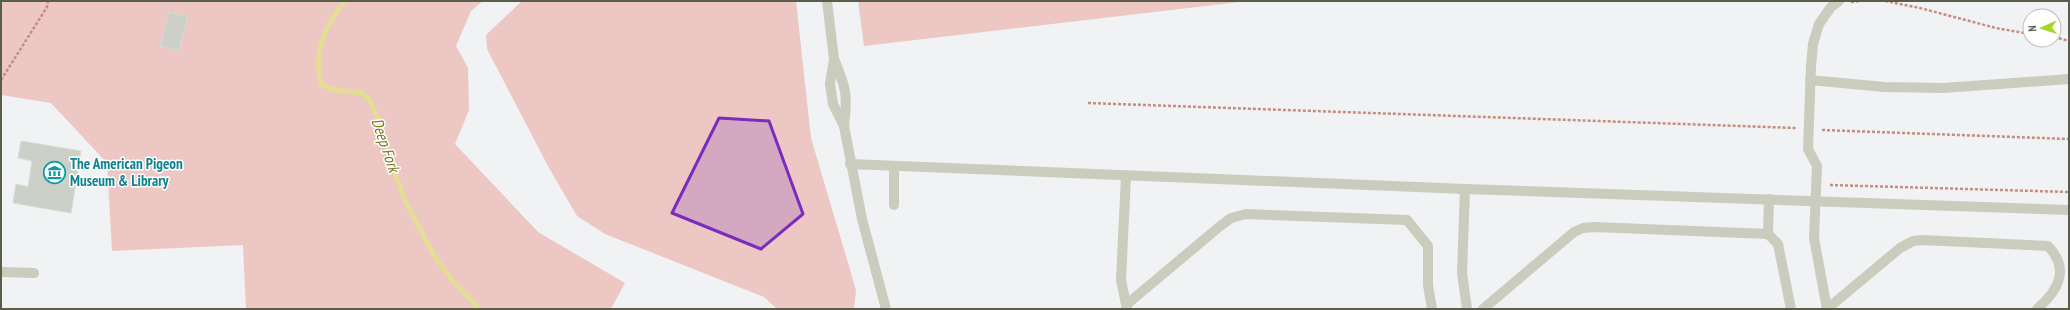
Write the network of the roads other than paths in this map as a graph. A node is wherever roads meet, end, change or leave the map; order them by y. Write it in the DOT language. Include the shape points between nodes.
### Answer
graph roads {
  1 [pos="827,1"];
  2 [pos="1839,1"];
  3 [pos="834,59"];
  4 [pos="2069,78"];
  5 [pos="1810,80"];
  6 [pos="844,126"];
  7 [pos="850,164"];
  8 [pos="894,166"];
  9 [pos="1126,176"];
  10 [pos="1466,189"];
  11 [pos="1769,199"];
  12 [pos="1815,201"];
  13 [pos="894,205"];
  14 [pos="2069,210"];
  15 [pos="1768,234"];
  16 [pos="1,272"];
  17 [pos="34,273"];
  18 [pos="1127,307"];
  19 [pos="886,309"];
  20 [pos="1432,309"];
  21 [pos="1467,309"];
  22 [pos="1484,309"];
  23 [pos="1791,309"];
  24 [pos="1827,309"];
  25 [pos="2037,309"];
  1 -- 3 [label="lane"];
  2 -- 5 [label="lane" via="1819,24 1813,44"];
  3 -- 6 [label="lane" via="847,100"];
  3 -- 6 [label="lane" via="830,84 833,104"];
  4 -- 5 [label="lane" via="1943,88 1884,87"];
  5 -- 12 [label="lane" via="1808,149 1817,166"];
  6 -- 7 [label="lane"];
  7 -- 8 [label="lane"];
  7 -- 19 [label="lane"];
  8 -- 9 [label="lane"];
  8 -- 13 [label="lane"];
  9 -- 10 [label="lane"];
  9 -- 18 [label="lane" via="1121,280"];
  10 -- 11 [label="lane"];
  10 -- 21 [label="lane" via="1462,273"];
  11 -- 12 [label="lane"];
  11 -- 15 [label="lane"];
  12 -- 14 [label="lane"];
  12 -- 24 [label="lane" via="1814,238"];
  15 -- 22 [label="lane" via="1582,228 1566,238"];
  15 -- 23 [label="lane" via="1778,244"];
  16 -- 17 [label="lane"];
  18 -- 20 [label="lane" via="1219,227 1231,218 1246,214 1407,220 1428,246 1428,285"];
  24 -- 25 [label="lane" via="1900,248 1913,241 1922,240 2048,246 2061,258 2064,275 2060,286"];
}
